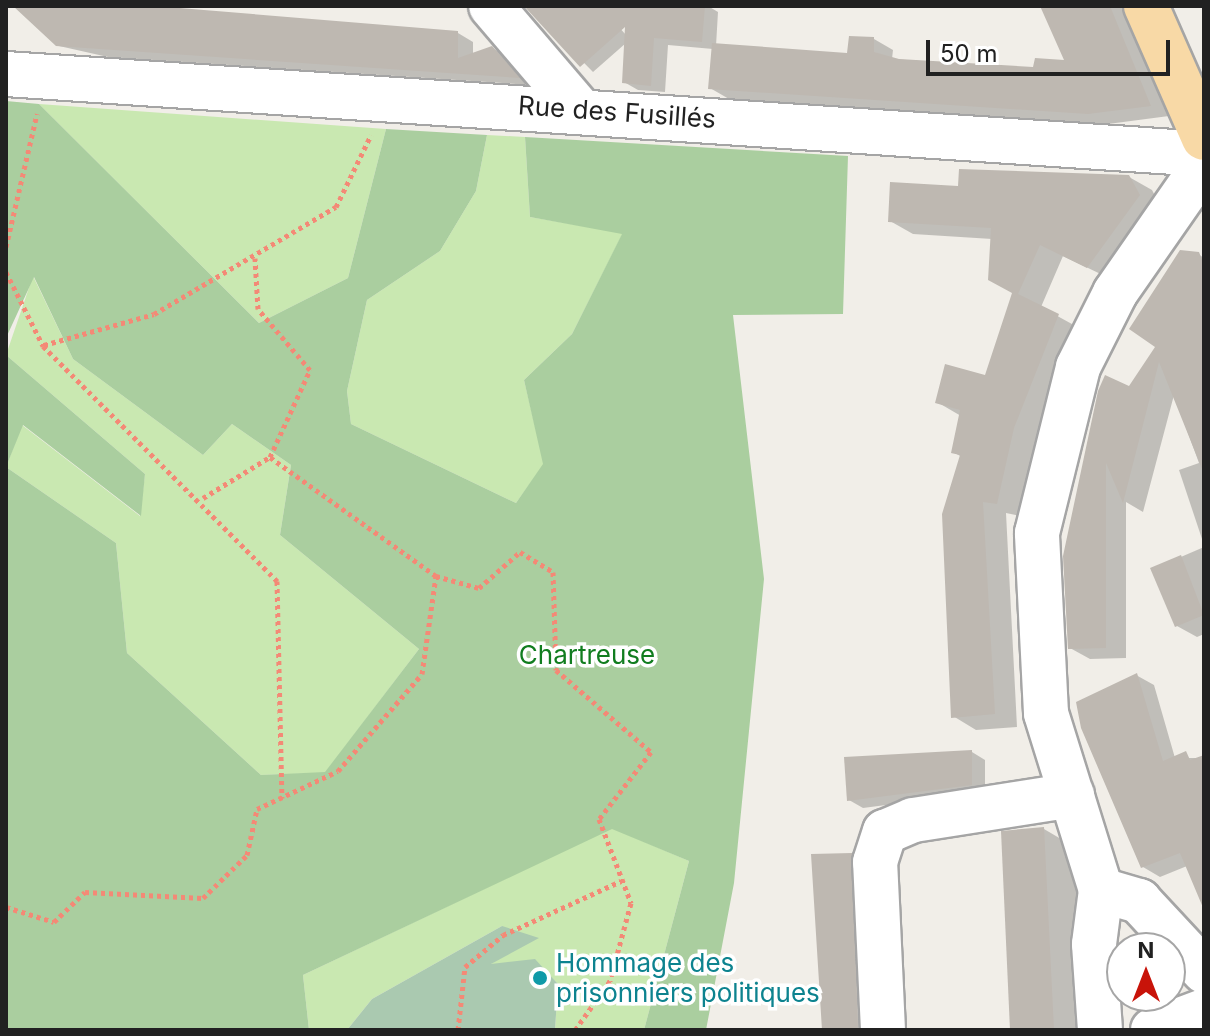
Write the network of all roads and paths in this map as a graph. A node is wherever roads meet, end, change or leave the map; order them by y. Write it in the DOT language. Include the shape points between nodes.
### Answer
graph roads {
  1 [pos="491,6"];
  2 [pos="1146,6"];
  3 [pos="14,63"];
  4 [pos="378,97"];
  5 [pos="578,108"];
  6 [pos="1204,138"];
  7 [pos="1204,154"];
  8 [pos="1204,165"];
  9 [pos="6,247"];
  10 [pos="255,258"];
  11 [pos="6,272"];
  12 [pos="43,346"];
  13 [pos="270,457"];
  14 [pos="202,498"];
  15 [pos="436,576"];
  16 [pos="1072,795"];
  17 [pos="282,798"];
  18 [pos="621,881"];
  19 [pos="1101,890"];
  20 [pos="6,907"];
  21 [pos="1204,971"];
  22 [pos="1204,1011"];
  23 [pos="458,1030"];
  24 [pos="575,1030"];
  25 [pos="883,1030"];
  26 [pos="1100,1030"];
  27 [pos="1153,1030"];
  1 -- 5 [label="street"];
  2 -- 6 [label="main road"];
  3 -- 4 [label="street, Rue des Fusillés"];
  3 -- 9 [label="path" via="39,104"];
  4 -- 5 [label="street, Rue des Fusillés"];
  4 -- 10 [label="path" via="370,142 336,207"];
  5 -- 7 [label="street, Rue des Fusillés"];
  8 -- 16 [label="street" via="1115,293 1078,367 1054,443 1037,533 1037,642 1046,713"];
  10 -- 12 [label="path" via="154,314"];
  10 -- 13 [label="path" via="258,309 310,370"];
  11 -- 12 [label="path"];
  12 -- 14 [label="path"];
  13 -- 14 [label="path"];
  13 -- 15 [label="path"];
  14 -- 17 [label="path" via="277,581"];
  15 -- 17 [label="path" via="422,674 338,771"];
  15 -- 18 [label="path" via="479,588 520,552 553,572 556,670 651,752 599,819"];
  16 -- 19 [label="street"];
  16 -- 25 [label="street" via="927,818 885,832 875,862"];
  17 -- 20 [label="path" via="257,809 247,855 203,898 85,892 54,922"];
  18 -- 23 [label="path" via="503,935 465,967"];
  18 -- 24 [label="path" via="631,903 623,940 610,981"];
  19 -- 21 [label="street" via="1139,901"];
  19 -- 26 [label="street" via="1094,944"];
  22 -- 27 [label="street"];
}
